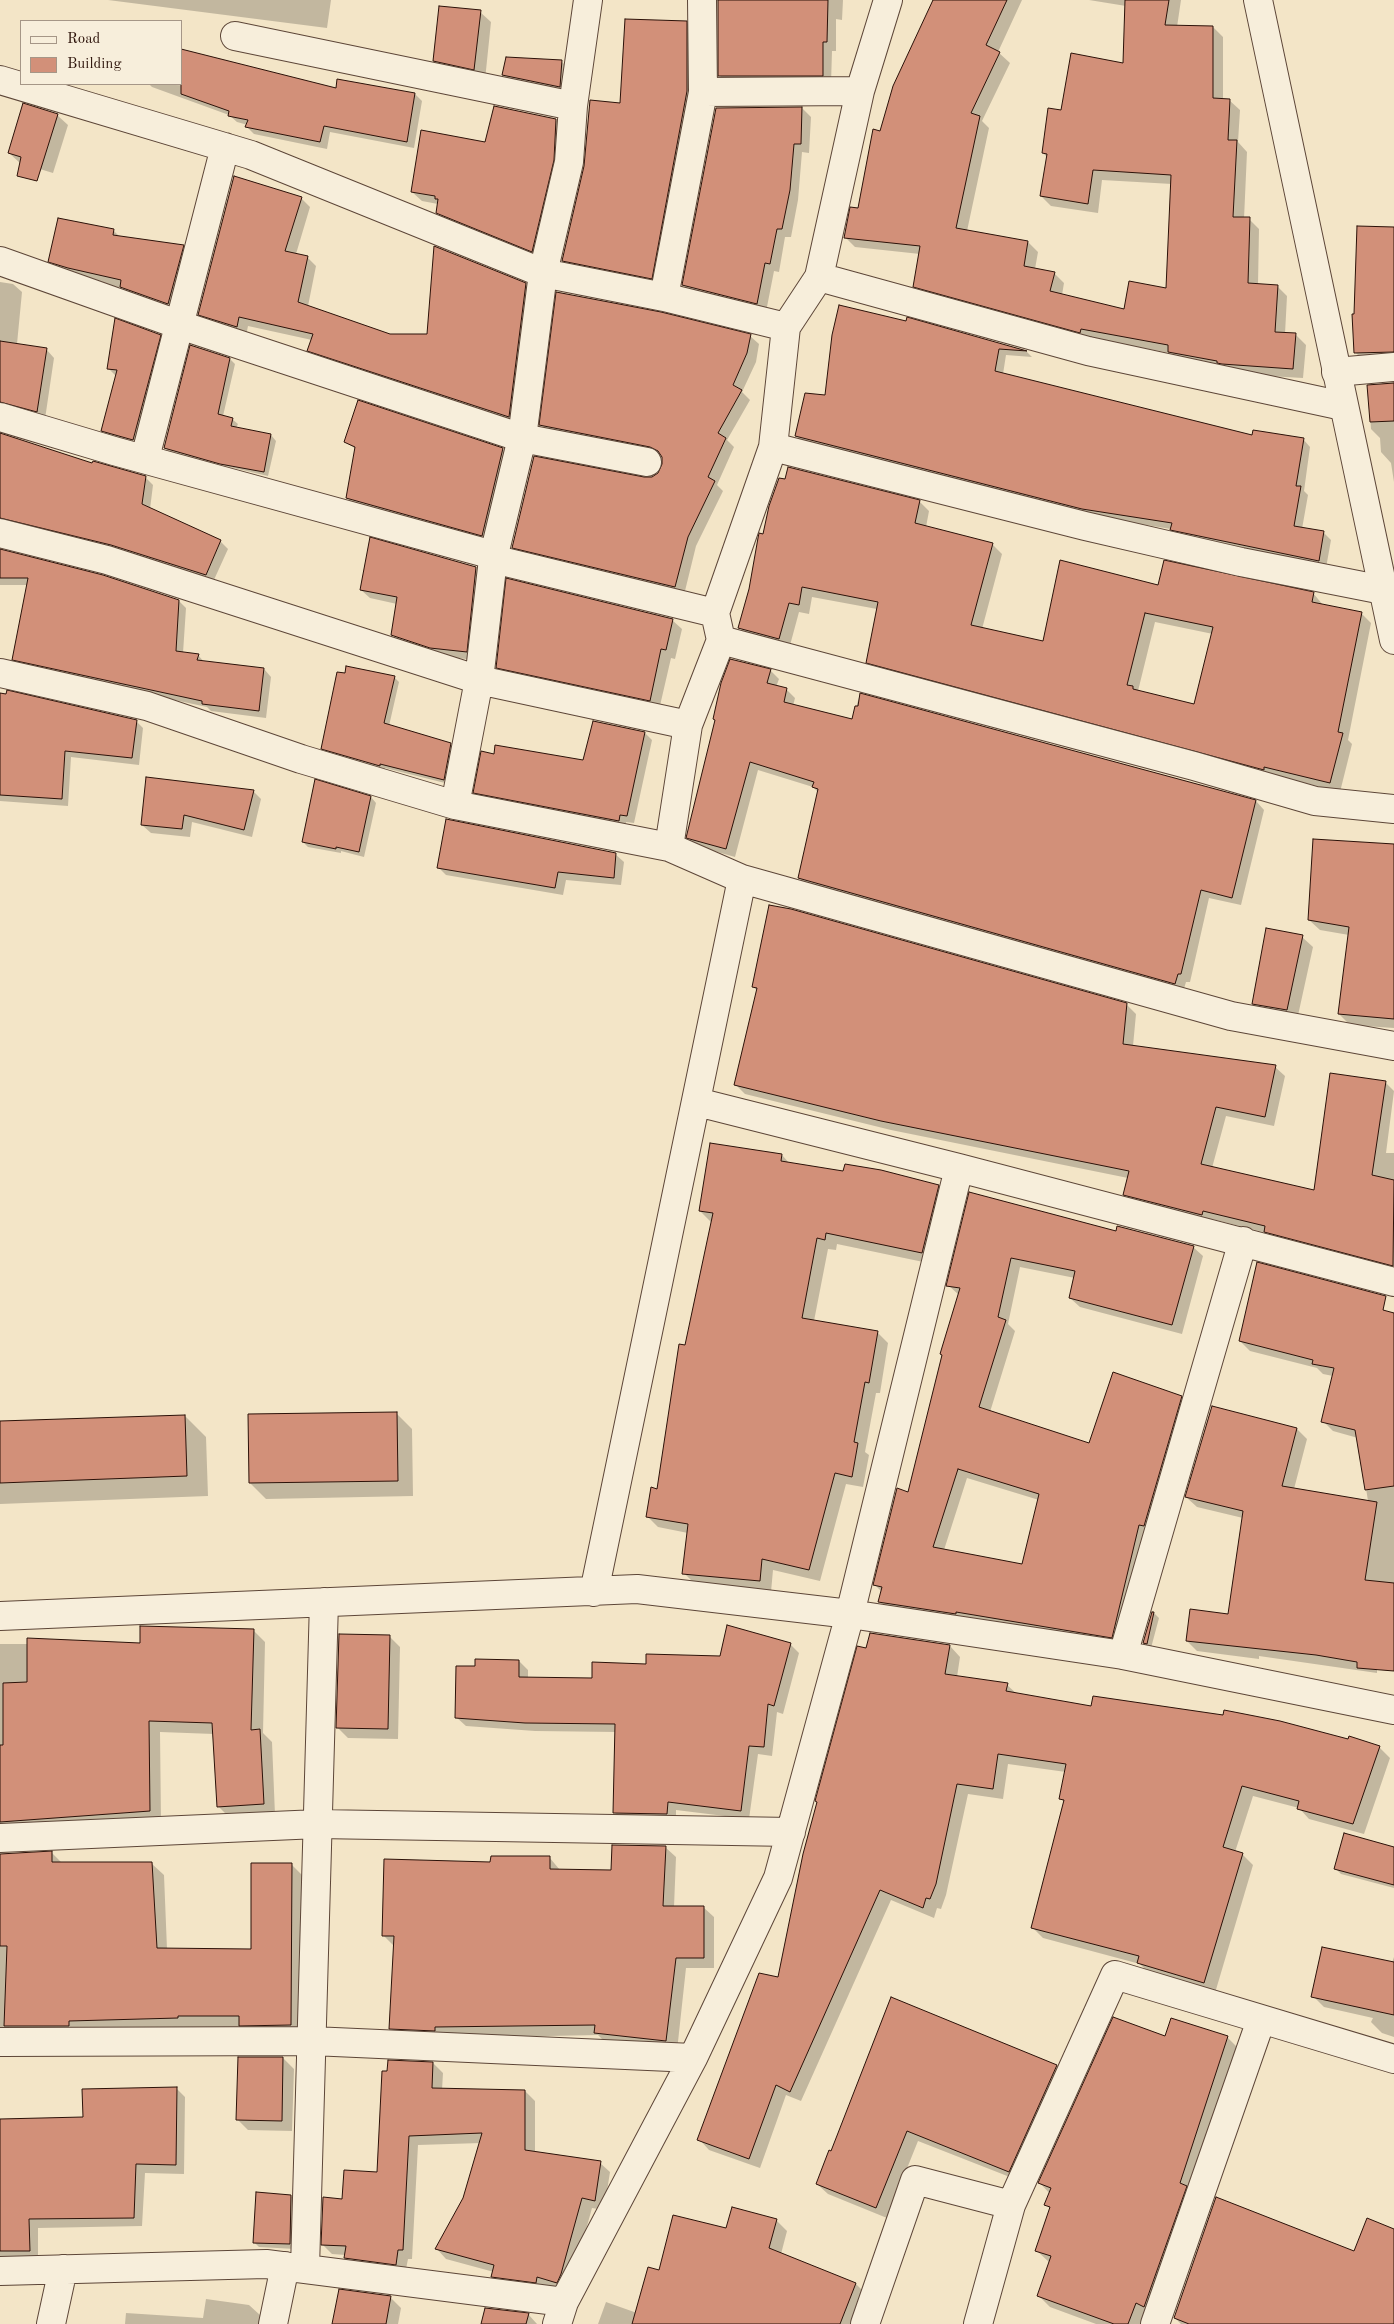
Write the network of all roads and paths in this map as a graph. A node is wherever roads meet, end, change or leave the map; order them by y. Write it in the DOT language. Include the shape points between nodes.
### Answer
graph roads {
  1 [pos="588,0"];
  2 [pos="702,0"];
  3 [pos="888,0"];
  4 [pos="1258,0"];
  5 [pos="235,36"];
  6 [pos="0,80"];
  7 [pos="860,91"];
  8 [pos="703,92"];
  9 [pos="573,106"];
  10 [pos="225,147"];
  11 [pos="0,261"];
  12 [pos="543,273"];
  13 [pos="819,277"];
  14 [pos="664,297"];
  15 [pos="180,325"];
  16 [pos="786,327"];
  17 [pos="1394,367"];
  18 [pos="1336,372"];
  19 [pos="1343,406"];
  20 [pos="0,417"];
  21 [pos="522,438"];
  22 [pos="773,447"];
  23 [pos="145,458"];
  24 [pos="647,462"];
  25 [pos="0,533"];
  26 [pos="493,559"];
  27 [pos="1383,590"];
  28 [pos="715,613"];
  29 [pos="721,640"];
  30 [pos="1394,640"];
  31 [pos="0,673"];
  32 [pos="479,680"];
  33 [pos="688,725"];
  34 [pos="455,805"];
  35 [pos="1394,809"];
  36 [pos="669,847"];
  37 [pos="742,879"];
  38 [pos="1394,1046"];
  39 [pos="697,1102"];
  40 [pos="959,1168"];
  41 [pos="1242,1242"];
  42 [pos="1394,1282"];
  43 [pos="594,1592"];
  44 [pos="324,1602"];
  45 [pos="850,1614"];
  46 [pos="0,1616"];
  47 [pos="1123,1655"];
  48 [pos="1394,1710"];
  49 [pos="318,1824"];
  50 [pos="790,1832"];
  51 [pos="0,1838"];
  52 [pos="1260,2020"];
  53 [pos="312,2041"];
  54 [pos="0,2042"];
  55 [pos="693,2058"];
  56 [pos="1394,2059"];
  57 [pos="1011,2206"];
  58 [pos="295,2267"];
  59 [pos="63,2269"];
  60 [pos="0,2271"];
  61 [pos="561,2313"];
  62 [pos="51,2324"];
  63 [pos="273,2324"];
  64 [pos="865,2324"];
  65 [pos="978,2324"];
  66 [pos="1155,2324"];
  1 -- 9 [label="street"];
  2 -- 8 [label="street"];
  3 -- 7 [label="street"];
  4 -- 18 [label="street"];
  5 -- 9 [label="street"];
  6 -- 10 [label="street"];
  7 -- 8 [label="street"];
  7 -- 13 [label="street"];
  8 -- 14 [label="street"];
  9 -- 12 [label="street" via="569,162"];
  10 -- 12 [label="street"];
  10 -- 15 [label="street"];
  11 -- 15 [label="street"];
  12 -- 14 [label="street"];
  12 -- 21 [label="street"];
  13 -- 16 [label="street"];
  13 -- 19 [label="street" via="1088,351"];
  14 -- 16 [label="street"];
  15 -- 21 [label="street"];
  15 -- 23 [label="street"];
  16 -- 22 [label="street"];
  17 -- 18 [label="street"];
  18 -- 19 [label="street"];
  19 -- 27 [label="street"];
  20 -- 23 [label="street"];
  21 -- 24 [label="street"];
  21 -- 26 [label="street"];
  22 -- 27 [label="street" via="1084,526"];
  22 -- 28 [label="street"];
  23 -- 26 [label="street" via="493,555"];
  25 -- 32 [label="street" via="107,560"];
  26 -- 28 [label="street"];
  26 -- 32 [label="street"];
  27 -- 30 [label="street"];
  28 -- 29 [label="street"];
  29 -- 33 [label="street"];
  29 -- 35 [label="street" via="1315,801"];
  31 -- 34 [label="street" via="147,706"];
  32 -- 33 [label="street"];
  32 -- 34 [label="street"];
  33 -- 36 [label="street"];
  34 -- 36 [label="street"];
  36 -- 37 [label="street"];
  37 -- 38 [label="street" via="1231,1016"];
  37 -- 39 [label="street"];
  39 -- 40 [label="street"];
  39 -- 43 [label="street"];
  40 -- 41 [label="street"];
  40 -- 45 [label="street"];
  41 -- 42 [label="street"];
  41 -- 47 [label="street"];
  43 -- 44 [label="street"];
  43 -- 45 [label="street" via="636,1589"];
  44 -- 46 [label="street"];
  44 -- 49 [label="street"];
  45 -- 47 [label="street"];
  45 -- 50 [label="street"];
  47 -- 48 [label="street"];
  49 -- 50 [label="street"];
  49 -- 51 [label="street"];
  49 -- 53 [label="street"];
  50 -- 55 [label="street" via="778,1878"];
  52 -- 56 [label="street"];
  52 -- 57 [label="street" via="1115,1975"];
  52 -- 66 [label="street"];
  53 -- 54 [label="street"];
  53 -- 55 [label="street"];
  53 -- 58 [label="street"];
  55 -- 61 [label="street"];
  57 -- 64 [label="street" via="915,2180"];
  57 -- 65 [label="street"];
  58 -- 59 [label="street" via="266,2264"];
  58 -- 61 [label="street"];
  58 -- 63 [label="street"];
  59 -- 60 [label="street"];
  59 -- 62 [label="street"];
}
